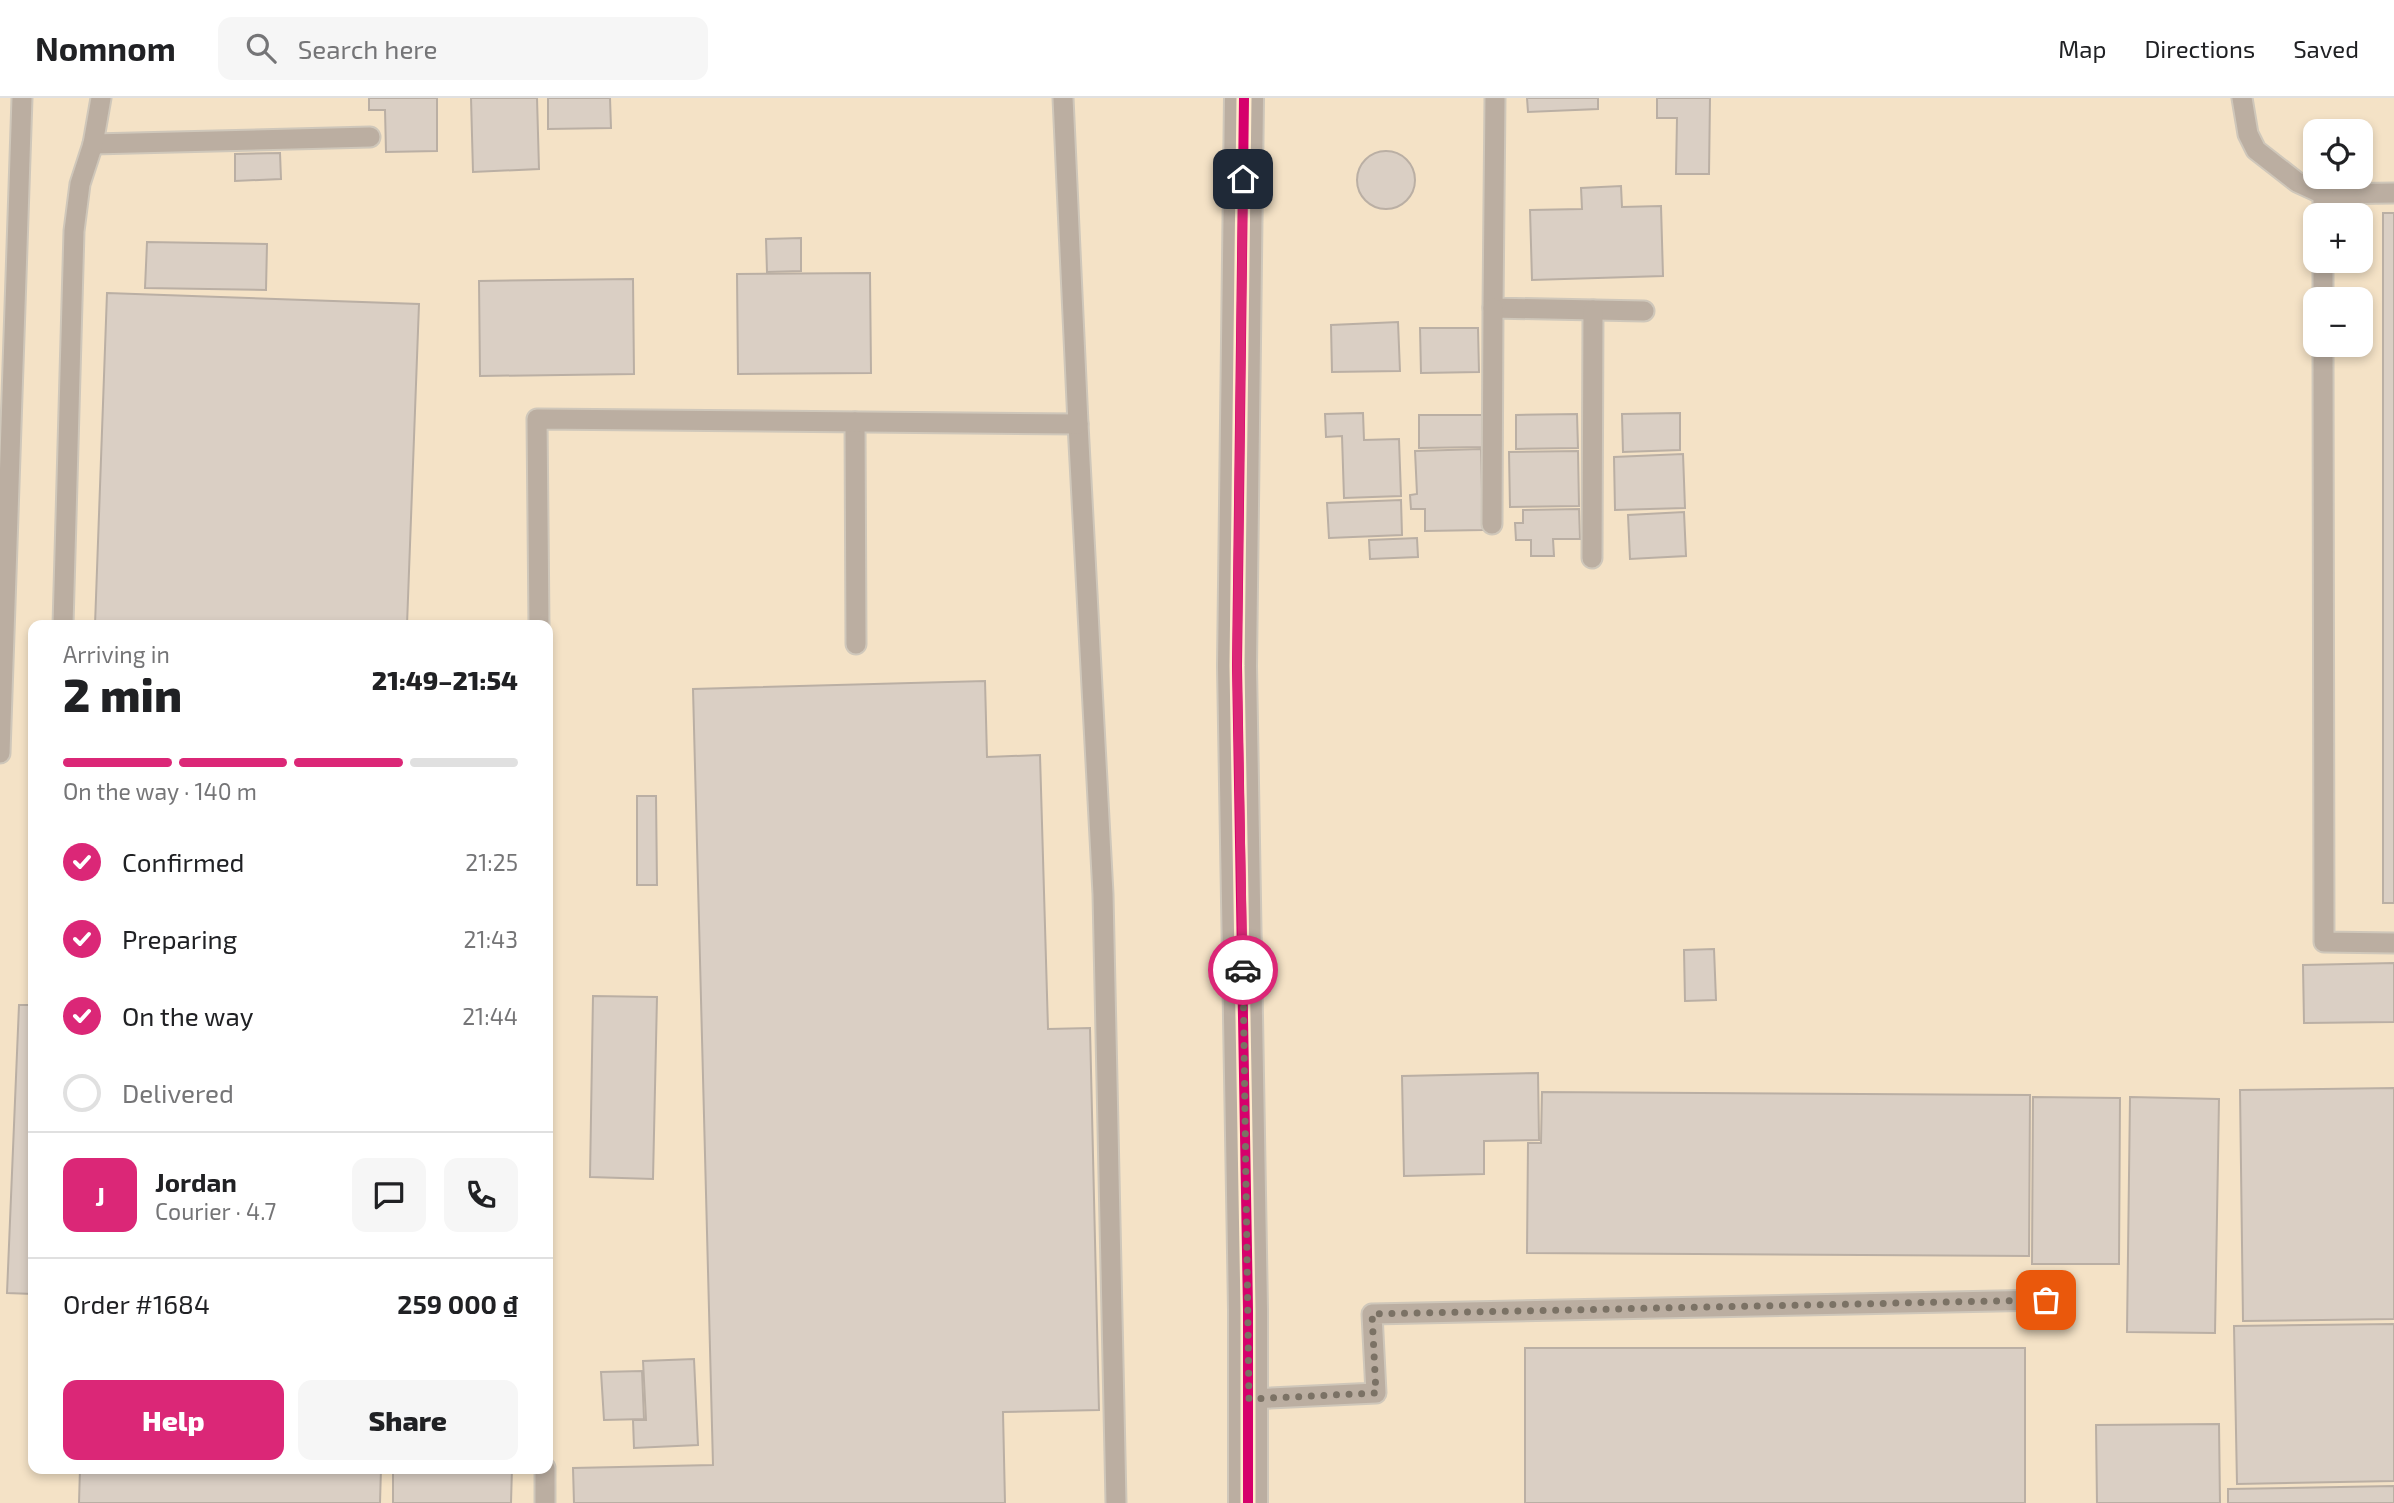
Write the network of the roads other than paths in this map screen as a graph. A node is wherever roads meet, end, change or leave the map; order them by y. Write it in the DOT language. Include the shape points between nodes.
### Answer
graph roads {
  1 [pos="22,98"];
  2 [pos="101,98"];
  3 [pos="1063,98"];
  4 [pos="1244,98"];
  5 [pos="1495,98"];
  6 [pos="2242,98"];
  7 [pos="370,137"];
  8 [pos="93,144"];
  9 [pos="2394,193"];
  10 [pos="2323,194"];
  11 [pos="2323,203"];
  12 [pos="1493,308"];
  13 [pos="1593,310"];
  14 [pos="1644,311"];
  15 [pos="2323,357"];
  16 [pos="855,422"];
  17 [pos="1078,424"];
  18 [pos="1492,524"];
  19 [pos="1592,558"];
  20 [pos="63,620"];
  21 [pos="539,620"];
  22 [pos="856,645"];
  23 [pos="0,753"];
  24 [pos="2394,943"];
  25 [pos="2046,1300"];
  26 [pos="1249,1399"];
  27 [pos="545,1474"];
  28 [pos="545,1503"];
  29 [pos="1116,1503"];
  30 [pos="1248,1503"];
  1 -- 23 [label="lane"];
  2 -- 8 [label="lane"];
  3 -- 17 [label="lane"];
  4 -- 26 [label="street" via="1237,666"];
  5 -- 12 [label="lane"];
  6 -- 10 [label="lane" via="2248,134 2256,150 2289,176"];
  7 -- 8 [label="lane"];
  8 -- 20 [label="lane" via="80,184 74,231"];
  9 -- 10 [label="lane"];
  10 -- 11 [label="lane"];
  12 -- 13 [label="lane"];
  12 -- 18 [label="lane"];
  13 -- 14 [label="lane"];
  13 -- 19 [label="lane"];
  15 -- 24 [label="lane" via="2324,942"];
  16 -- 17 [label="lane"];
  16 -- 21 [label="lane" via="537,419"];
  16 -- 22 [label="lane"];
  17 -- 29 [label="lane" via="1103,894"];
  25 -- 26 [label="lane" via="1372,1314 1376,1393"];
  26 -- 30 [label="street"];
  27 -- 28 [label="lane"];
}
